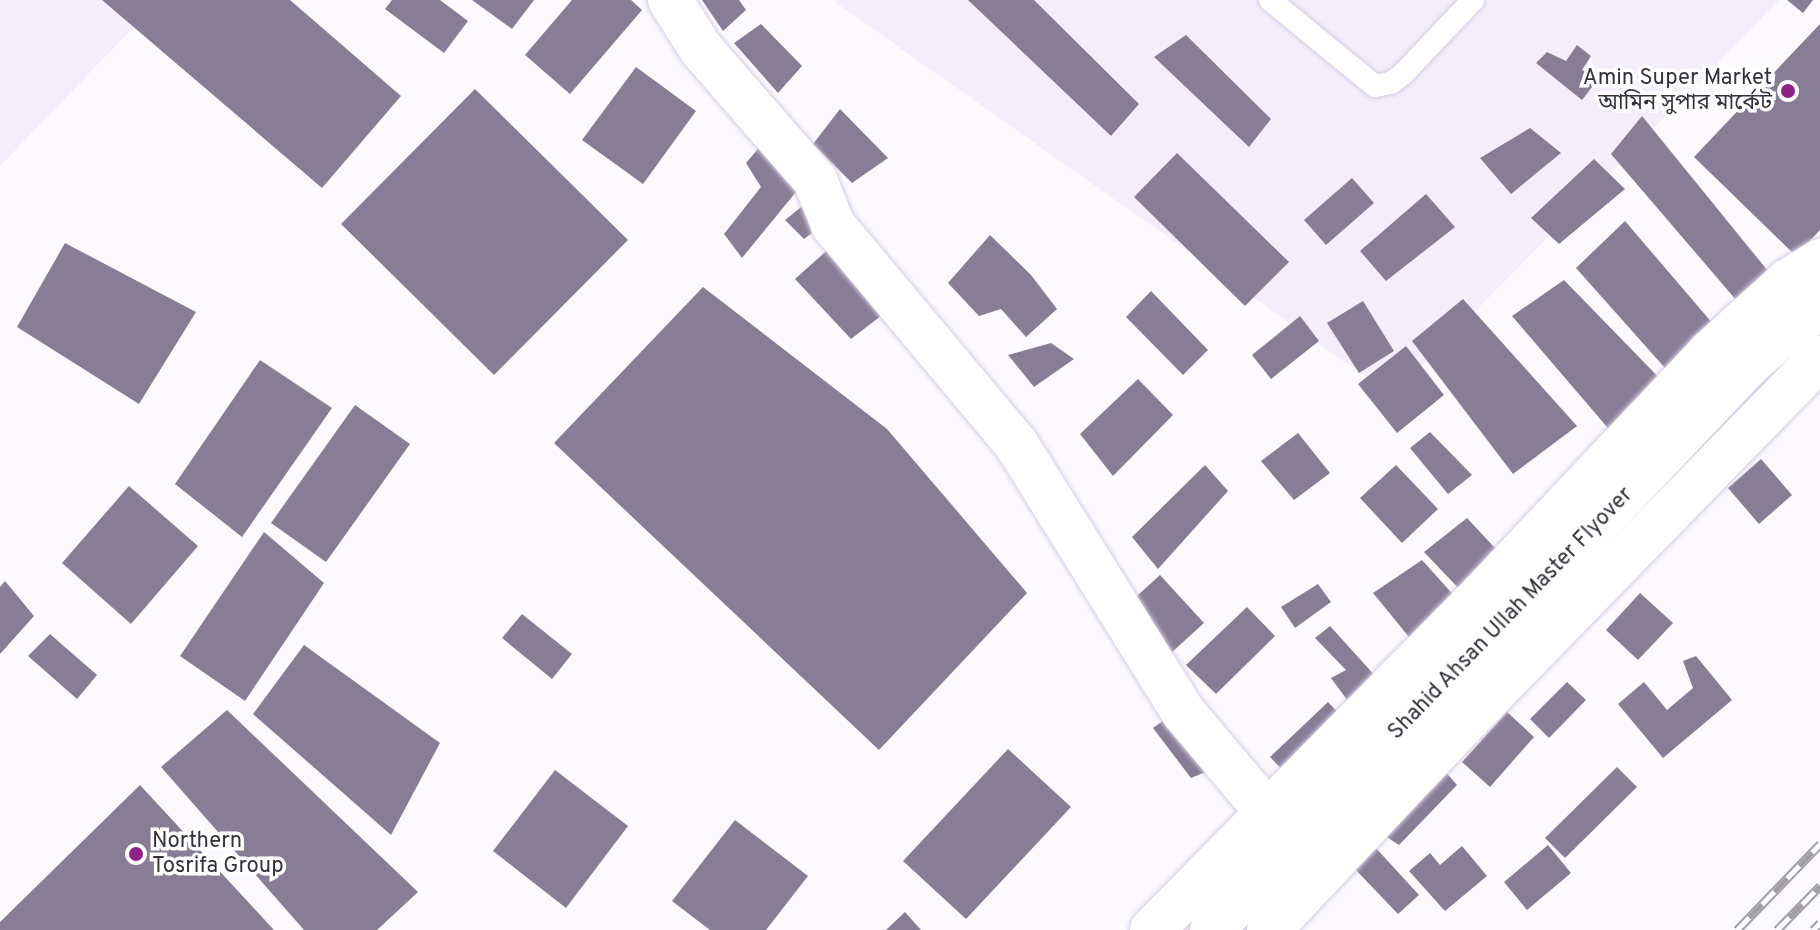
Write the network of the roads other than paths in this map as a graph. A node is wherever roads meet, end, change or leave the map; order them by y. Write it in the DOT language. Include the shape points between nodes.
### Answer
graph roads {
  1 [pos="670,0"];
  2 [pos="1270,0"];
  3 [pos="1473,0"];
  4 [pos="1820,261"];
  5 [pos="1820,308"];
  6 [pos="1820,358"];
  7 [pos="1269,814"];
  8 [pos="1152,930"];
  9 [pos="1212,930"];
  10 [pos="1269,930"];
  1 -- 7 [label="main road" via="701,49 815,180 833,225 1017,445 1183,712"];
  2 -- 3 [label="lane" via="1375,86 1403,74"];
  4 -- 7 [label="main road" via="1788,281 1710,352"];
  5 -- 9 [label="main road, Shahid Ahsan Ullah Master Flyover" via="1748,365"];
  6 -- 10 [label="main road"];
  7 -- 8 [label="main road"];
}
